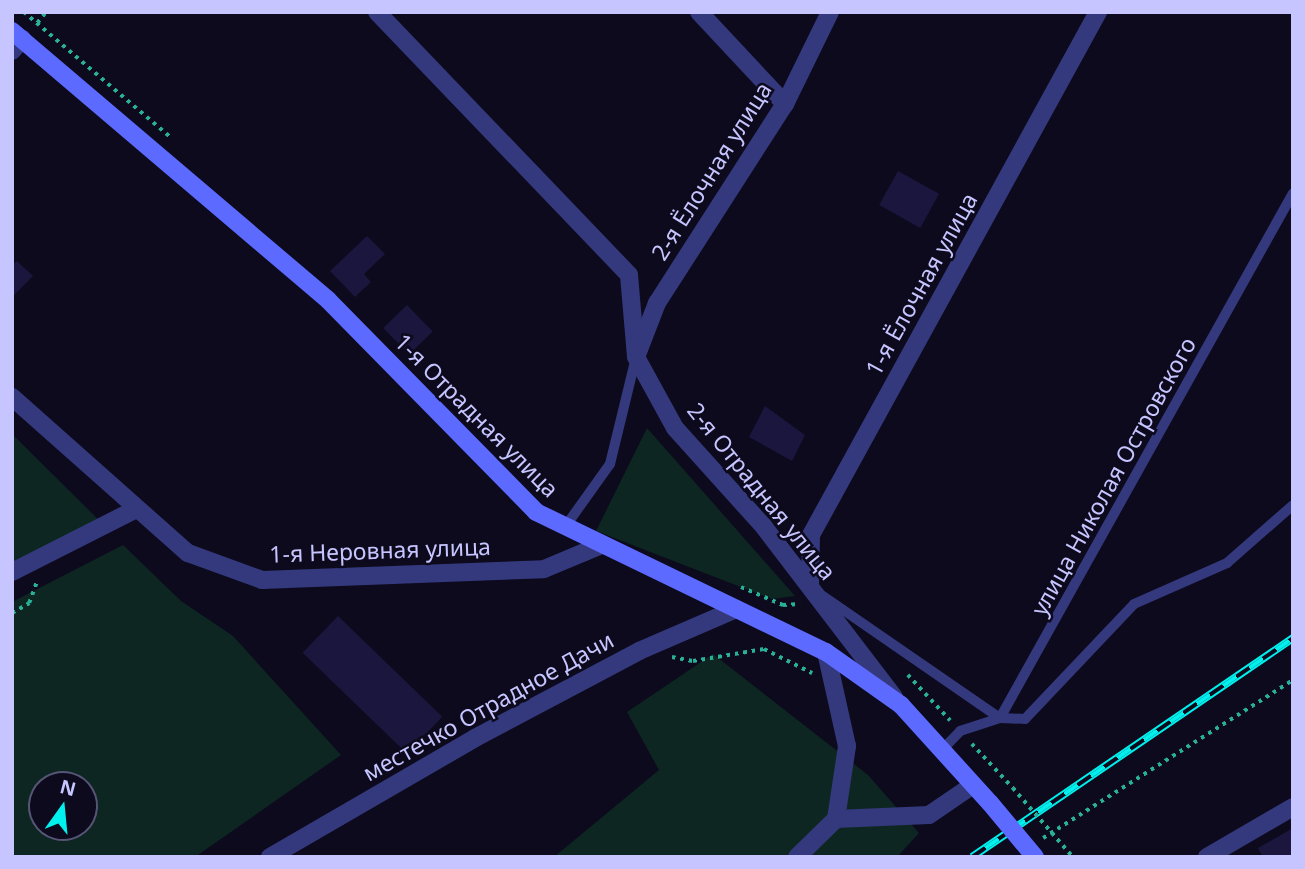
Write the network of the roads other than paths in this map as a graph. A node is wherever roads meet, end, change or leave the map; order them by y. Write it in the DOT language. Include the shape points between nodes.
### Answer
graph roads {
  1 [pos="377,12"];
  2 [pos="699,12"];
  3 [pos="830,12"];
  4 [pos="1098,12"];
  5 [pos="15,40"];
  6 [pos="785,104"];
  7 [pos="1293,192"];
  8 [pos="636,357"];
  9 [pos="12,397"];
  10 [pos="1293,505"];
  11 [pos="136,509"];
  12 [pos="563,529"];
  13 [pos="599,547"];
  14 [pos="12,572"];
  15 [pos="810,586"];
  16 [pos="736,609"];
  17 [pos="825,652"];
  18 [pos="901,705"];
  19 [pos="1000,718"];
  20 [pos="941,751"];
  21 [pos="973,785"];
  22 [pos="1293,807"];
  23 [pos="836,819"];
  24 [pos="1036,849"];
  25 [pos="270,857"];
  26 [pos="797,857"];
  27 [pos="1207,857"];
  1 -- 8 [label="street, 2-я Отрадная улица" via="629,275"];
  2 -- 6 [label="street"];
  3 -- 6 [label="street, 2-я Ёлочная улица"];
  4 -- 15 [label="street, 1-я Ёлочная улица" via="811,535"];
  5 -- 12 [label="main road, 1-я Отрадная улица" via="328,300 536,512"];
  6 -- 8 [label="street, 2-я Ёлочная улица" via="657,303"];
  7 -- 19 [label="lane, улица Николая Островского"];
  8 -- 12 [label="lane" via="610,464"];
  8 -- 15 [label="street, 2-я Отрадная улица" via="675,428"];
  9 -- 11 [label="street, 1-я Неровная улица"];
  10 -- 19 [label="lane" via="1227,563 1134,604 1025,719"];
  11 -- 13 [label="street, 1-я Неровная улица" via="188,553 262,580 544,569"];
  11 -- 14 [label="street"];
  12 -- 13 [label="main road, 1-я Отрадная улица"];
  13 -- 16 [label="main road, 1-я Отрадная улица"];
  15 -- 18 [label="street, 2-я Отрадная улица"];
  15 -- 19 [label="lane"];
  16 -- 17 [label="main road, 1-я Отрадная улица"];
  16 -- 25 [label="street, местечко Отрадное Дачи" via="639,651"];
  17 -- 18 [label="main road, 1-я Отрадная улица"];
  17 -- 23 [label="street" via="847,746"];
  18 -- 20 [label="main road, 1-я Отрадная улица"];
  19 -- 20 [label="lane" via="960,731"];
  20 -- 21 [label="main road, 1-я Отрадная улица"];
  21 -- 23 [label="street" via="929,815"];
  21 -- 24 [label="main road, 1-я Отрадная улица, bridge"];
  22 -- 27 [label="street"];
  23 -- 26 [label="street"];
}
